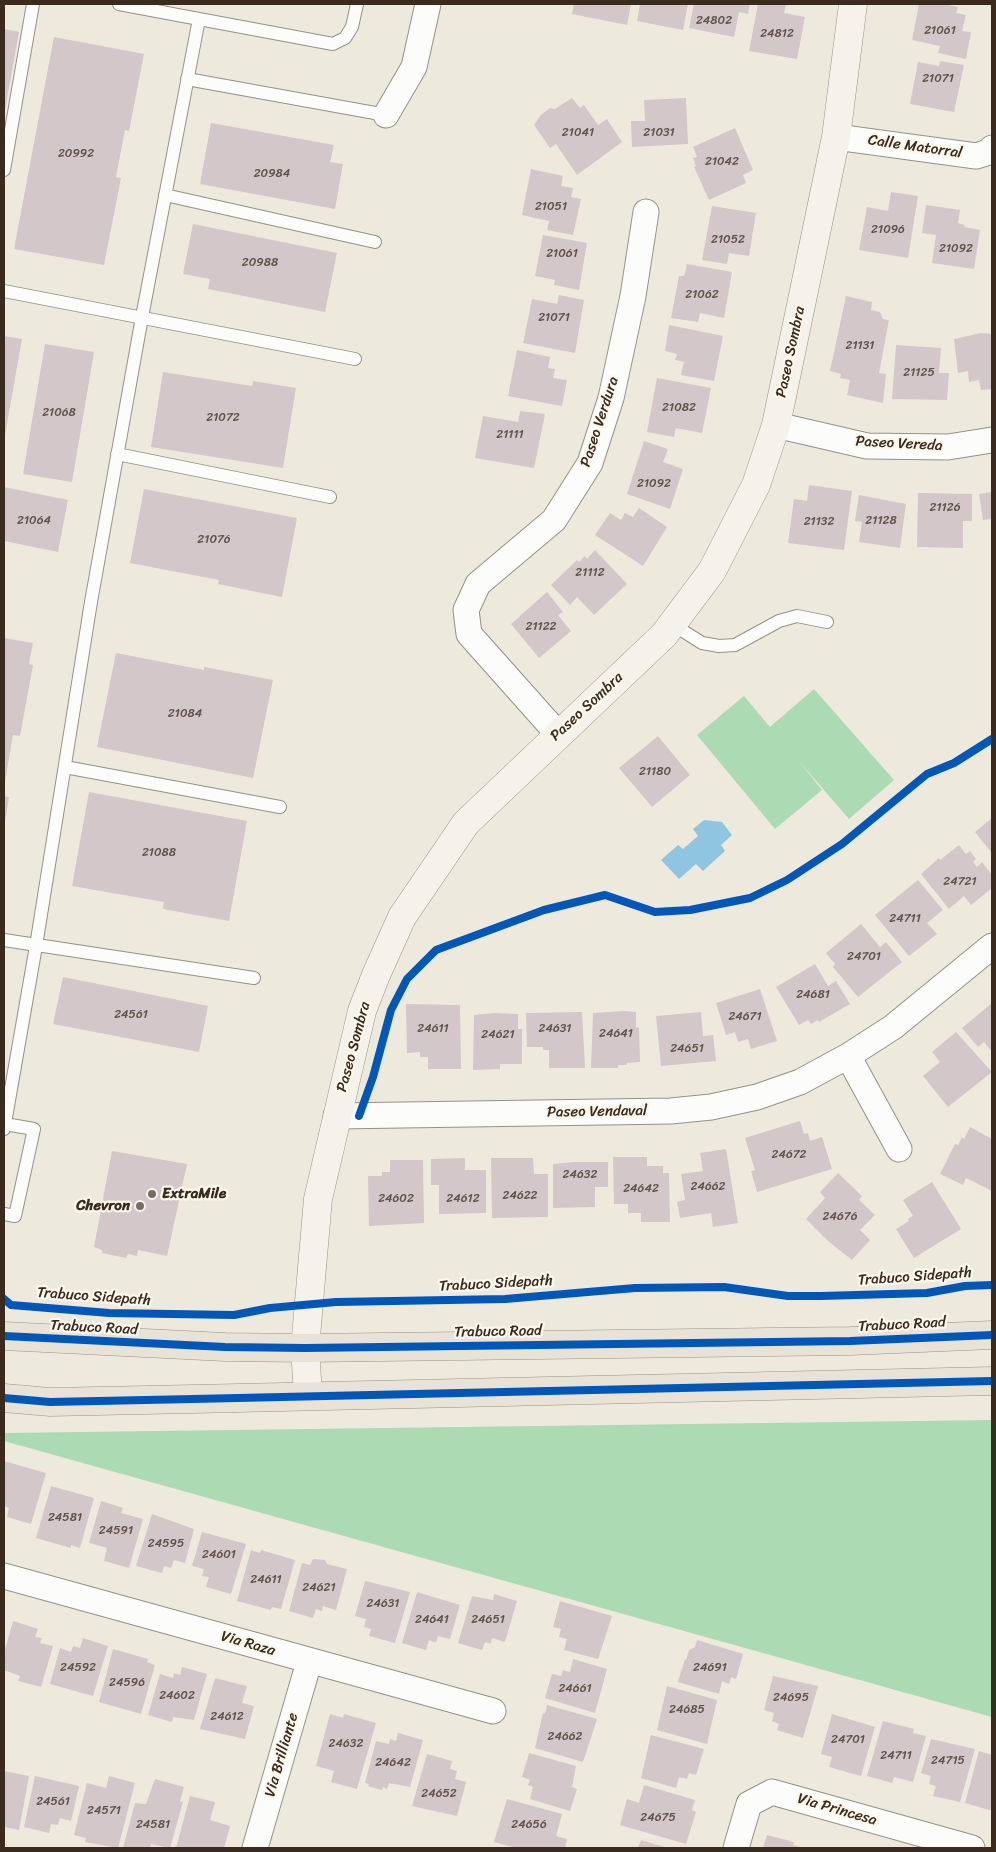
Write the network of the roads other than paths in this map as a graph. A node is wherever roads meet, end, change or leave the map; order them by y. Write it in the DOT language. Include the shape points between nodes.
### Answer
graph roads {
  1 [pos="33,4"];
  2 [pos="119,4"];
  3 [pos="357,4"];
  4 [pos="428,4"];
  5 [pos="853,4"];
  6 [pos="199,19"];
  7 [pos="187,79"];
  8 [pos="386,115"];
  9 [pos="836,137"];
  10 [pos="992,148"];
  11 [pos="4,170"];
  12 [pos="165,195"];
  13 [pos="646,212"];
  14 [pos="375,242"];
  15 [pos="4,291"];
  16 [pos="142,318"];
  17 [pos="355,359"];
  18 [pos="776,425"];
  19 [pos="992,440"];
  20 [pos="117,454"];
  21 [pos="330,497"];
  22 [pos="827,622"];
  23 [pos="672,624"];
  24 [pos="558,734"];
  25 [pos="65,767"];
  26 [pos="280,807"];
  27 [pos="4,940"];
  28 [pos="36,946"];
  29 [pos="992,946"];
  30 [pos="254,978"];
  31 [pos="848,1056"];
  32 [pos="336,1116"];
  33 [pos="4,1126"];
  34 [pos="899,1150"];
  35 [pos="9,1215"];
  36 [pos="4,1316"];
  37 [pos="992,1335"];
  38 [pos="4,1336"];
  39 [pos="51,1340"];
  40 [pos="305,1348"];
  41 [pos="992,1381"];
  42 [pos="308,1395"];
  43 [pos="4,1398"];
  44 [pos="4,1576"];
  45 [pos="310,1662"];
  46 [pos="493,1711"];
  47 [pos="255,1848"];
  48 [pos="736,1848"];
  49 [pos="972,1848"];
  1 -- 11 [label="lane"];
  2 -- 6 [label="lane"];
  3 -- 6 [label="lane" via="352,27 345,38 333,44"];
  4 -- 8 [label="street" via="414,67"];
  5 -- 9 [label="street, Paseo Sombra"];
  6 -- 7 [label="lane"];
  7 -- 8 [label="lane"];
  7 -- 12 [label="lane"];
  9 -- 10 [label="street, Calle Matorral" via="976,156 990,152"];
  9 -- 18 [label="street, Paseo Sombra"];
  12 -- 14 [label="lane"];
  12 -- 16 [label="lane"];
  13 -- 24 [label="street, Paseo Verdura" via="633,296 611,398 590,463 554,520 478,584 466,610 469,634"];
  15 -- 16 [label="lane"];
  16 -- 17 [label="lane"];
  16 -- 20 [label="lane"];
  18 -- 19 [label="street, Paseo Vereda" via="867,446 948,447"];
  18 -- 23 [label="street, Paseo Sombra" via="756,485 712,571"];
  20 -- 21 [label="lane"];
  20 -- 25 [label="lane"];
  22 -- 23 [label="lane" via="797,616 779,621 736,645 719,646 702,643"];
  23 -- 24 [label="street, Paseo Sombra"];
  24 -- 32 [label="street, Paseo Sombra" via="466,823 402,916 362,1010"];
  25 -- 26 [label="lane"];
  25 -- 28 [label="lane"];
  27 -- 28 [label="lane"];
  28 -- 30 [label="lane"];
  28 -- 33 [label="lane"];
  29 -- 31 [label="street, Paseo Vendaval" via="893,1027"];
  31 -- 32 [label="street, Paseo Vendaval" via="800,1082 757,1097 711,1107 661,1111"];
  31 -- 34 [label="street"];
  32 -- 40 [label="street, Paseo Sombra" via="318,1199"];
  33 -- 35 [label="lane" via="34,1129"];
  36 -- 39 [label="main road"];
  37 -- 40 [label="main road, Trabuco Road" via="850,1341"];
  38 -- 39 [label="main road, Trabuco Road"];
  39 -- 40 [label="main road, Trabuco Road"];
  40 -- 42 [label="street, Paseo Sombra"];
  41 -- 42 [label="main road"];
  42 -- 43 [label="main road" via="50,1402"];
  44 -- 45 [label="street, Via Raza"];
  45 -- 46 [label="street, Via Raza"];
  45 -- 47 [label="street, Via Brilliante"];
  48 -- 49 [label="street, Via Princesa" via="749,1804 772,1792"];
}
